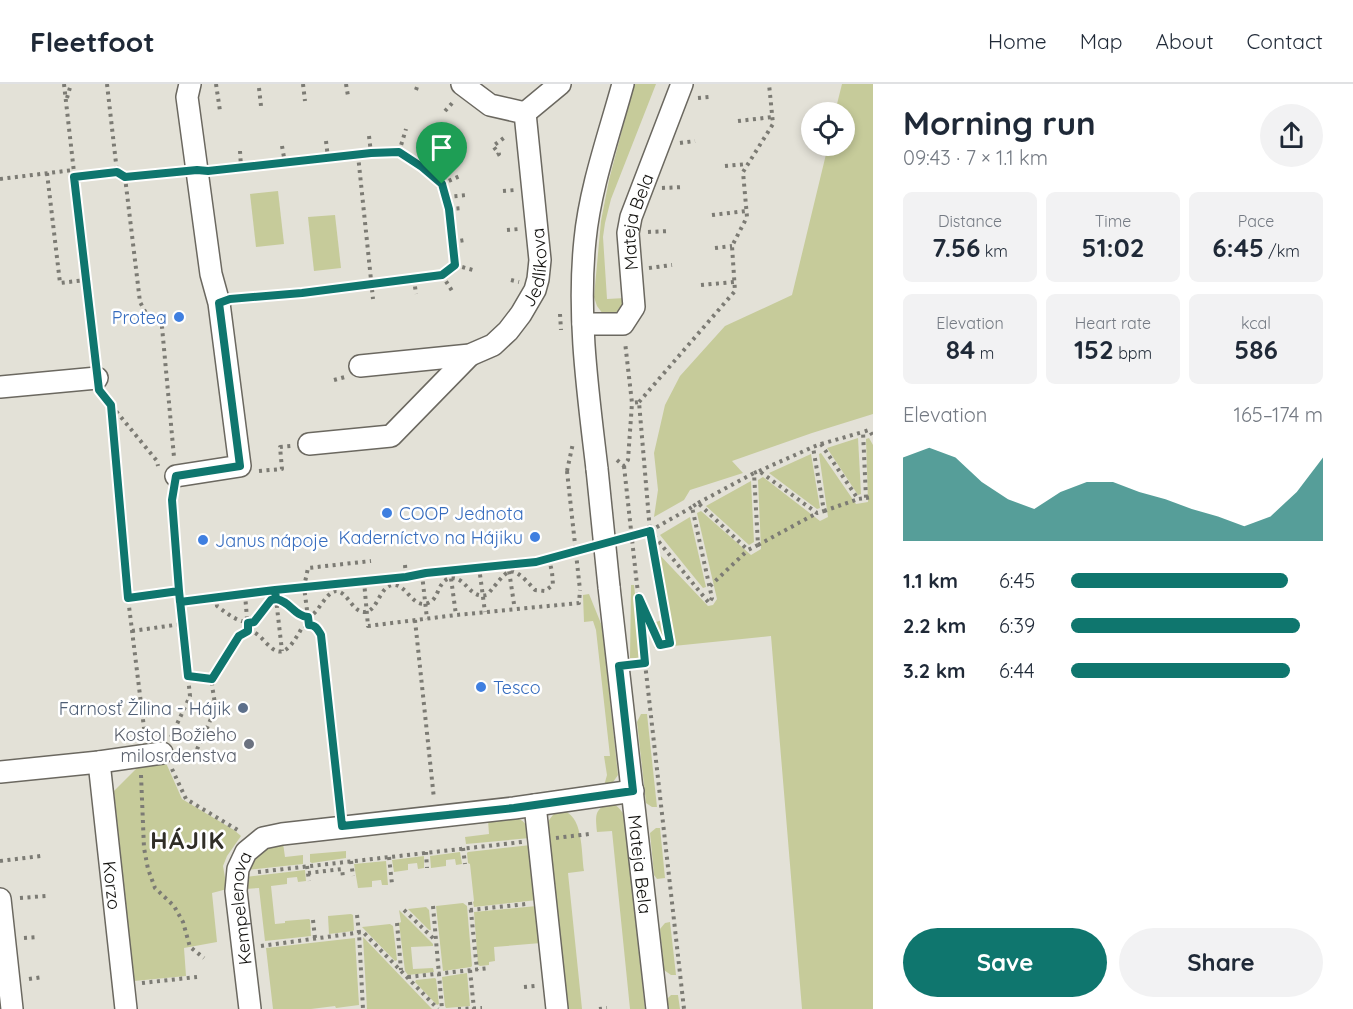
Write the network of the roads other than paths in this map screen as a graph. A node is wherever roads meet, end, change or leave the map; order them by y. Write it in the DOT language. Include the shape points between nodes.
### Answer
graph roads {
  1 [pos="190,84"];
  2 [pos="462,84"];
  3 [pos="560,84"];
  4 [pos="623,84"];
  5 [pos="682,84"];
  6 [pos="525,113"];
  7 [pos="583,324"];
  8 [pos="470,355"];
  9 [pos="360,366"];
  10 [pos="97,378"];
  11 [pos="0,387"];
  12 [pos="309,444"];
  13 [pos="168,480"];
  14 [pos="164,756"];
  15 [pos="99,762"];
  16 [pos="0,772"];
  17 [pos="633,791"];
  18 [pos="535,805"];
  19 [pos="0,899"];
  20 [pos="12,1009"];
  21 [pos="126,1009"];
  22 [pos="250,1009"];
  23 [pos="557,1009"];
  24 [pos="657,1009"];
  1 -- 13 [label="street" via="187,97 240,466"];
  2 -- 6 [label="street" via="490,105"];
  3 -- 6 [label="street"];
  4 -- 7 [label="street, Mateja Bela" via="588,217"];
  5 -- 7 [label="street, Mateja Bela" via="627,233 634,307 622,324"];
  6 -- 8 [label="street, Jedlíkova" via="540,260 538,279 508,331 492,345"];
  7 -- 17 [label="street, Mateja Bela, bridge"];
  8 -- 9 [label="street, Jedlíkova"];
  8 -- 12 [label="street" via="390,436"];
  10 -- 11 [label="street"];
  14 -- 15 [label="street" via="142,746"];
  15 -- 16 [label="street"];
  15 -- 21 [label="street, Korzo"];
  17 -- 18 [label="street, Kempelenova"];
  17 -- 24 [label="street, Mateja Bela"];
  18 -- 22 [label="street, Kempelenova" via="263,838 246,852 237,874"];
  18 -- 23 [label="street"];
  19 -- 20 [label="street"];
}
